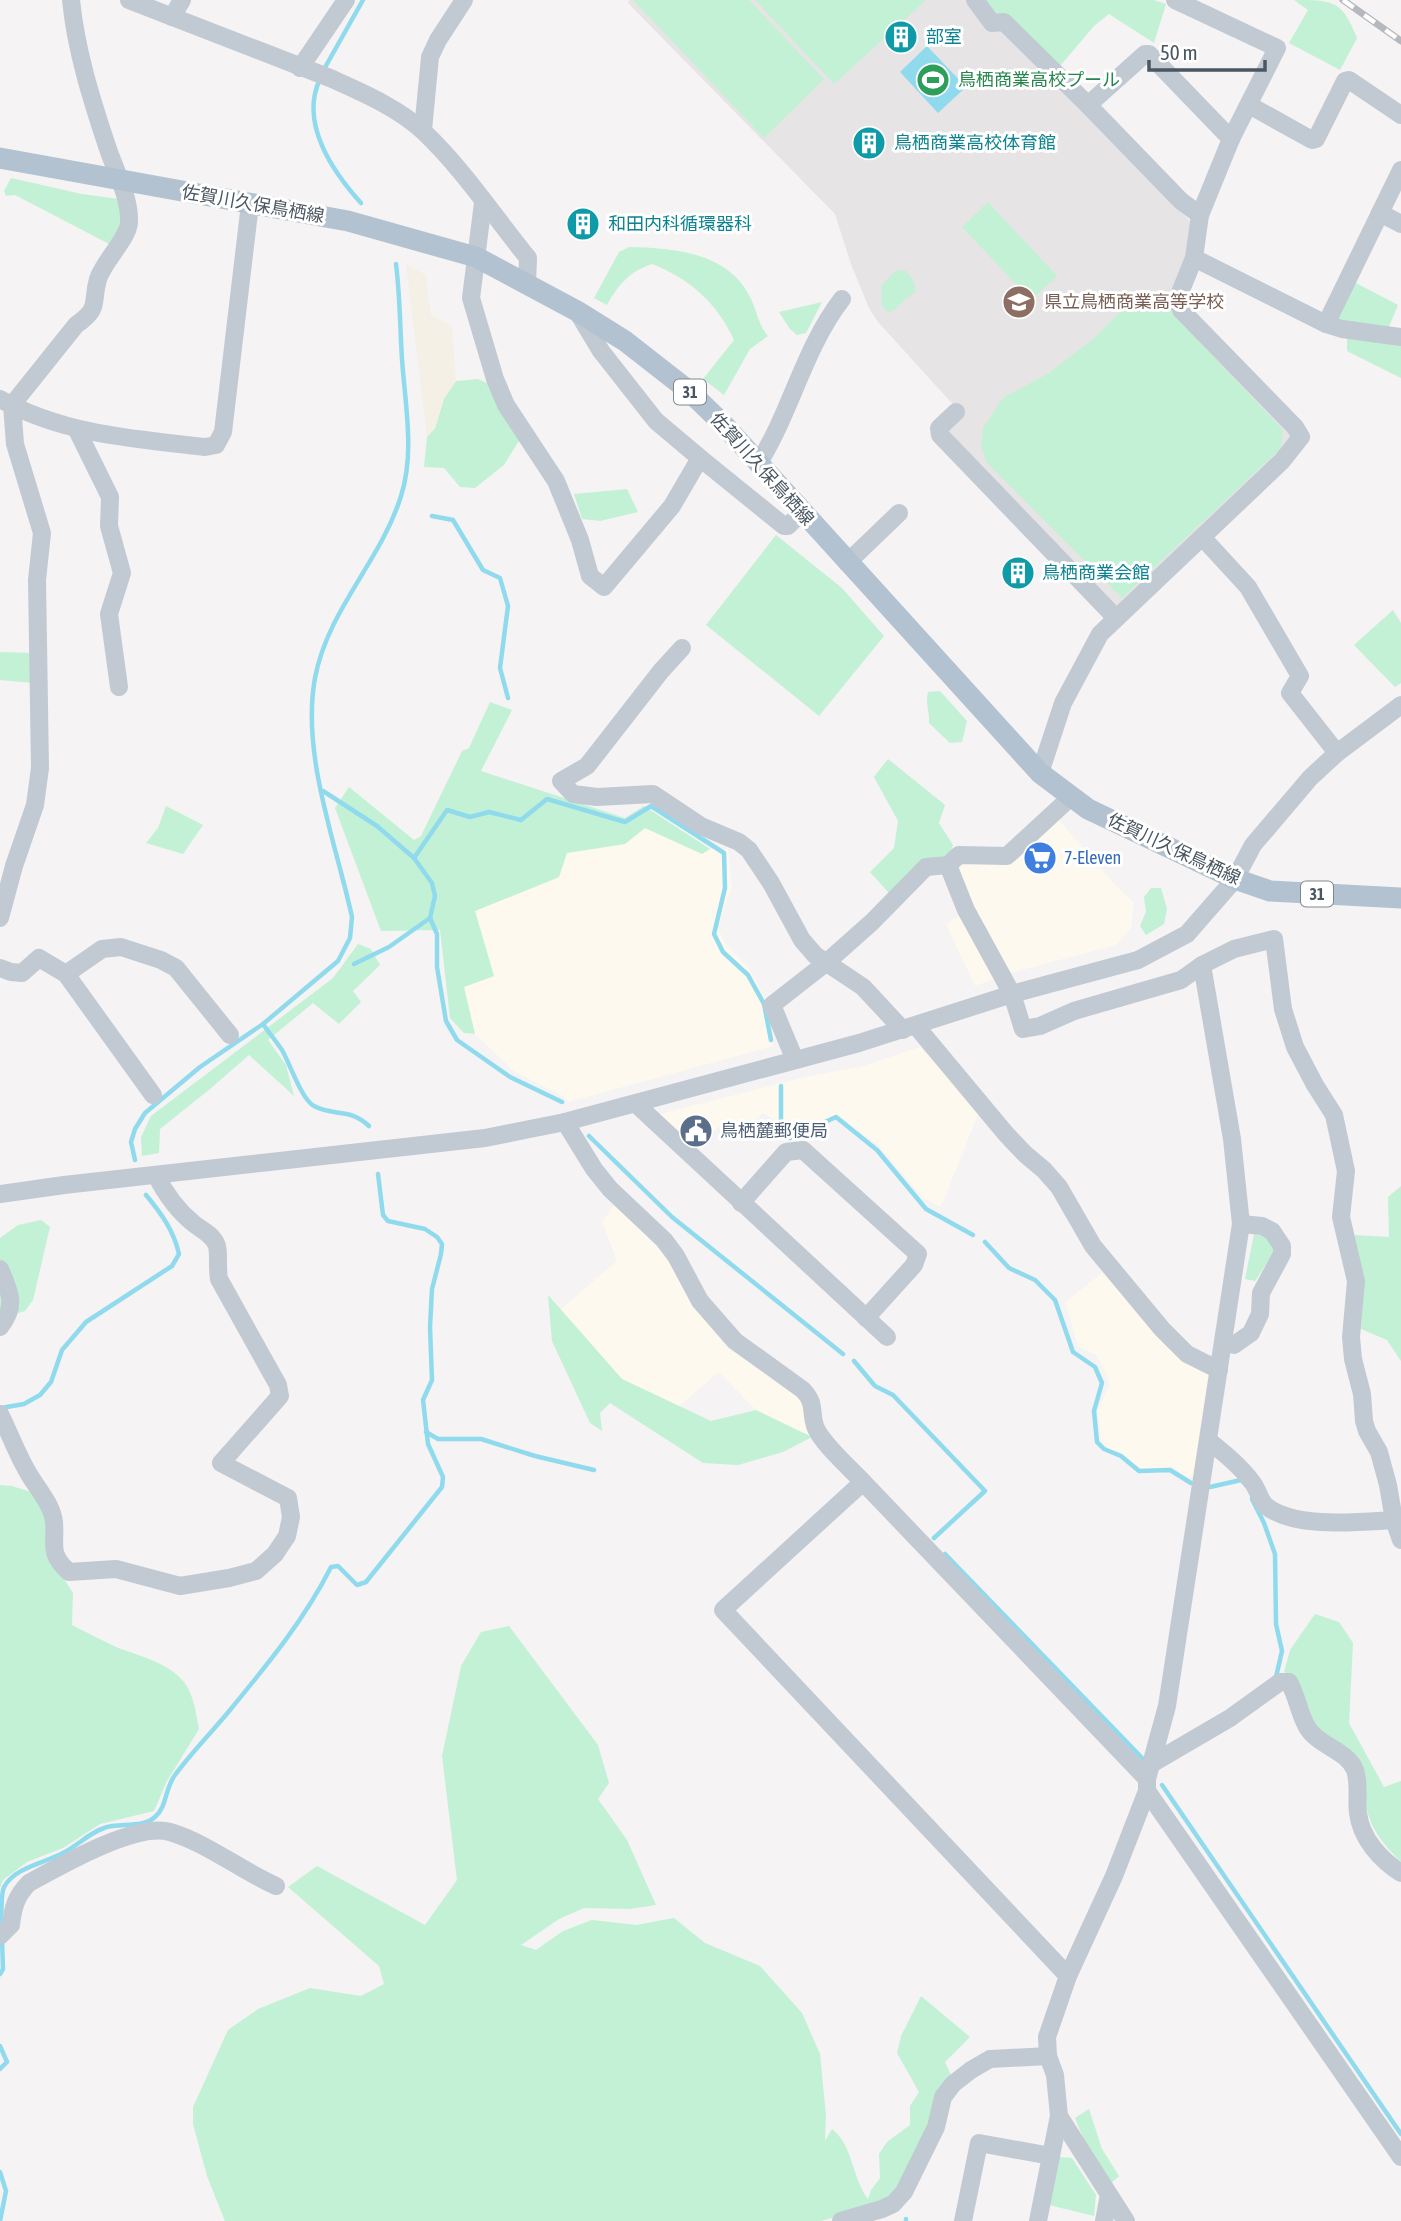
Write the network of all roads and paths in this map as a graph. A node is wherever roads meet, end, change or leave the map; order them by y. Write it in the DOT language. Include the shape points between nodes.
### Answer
graph roads {
  1 [pos="71,0"];
  2 [pos="130,0"];
  3 [pos="182,0"];
  4 [pos="346,0"];
  5 [pos="464,0"];
  6 [pos="975,0"];
  7 [pos="1175,0"];
  8 [pos="172,17"];
  9 [pos="304,69"];
  10 [pos="1088,105"];
  11 [pos="1249,105"];
  12 [pos="1401,115"];
  13 [pos="422,130"];
  14 [pos="1231,139"];
  15 [pos="0,158"];
  16 [pos="1401,170"];
  17 [pos="121,181"];
  18 [pos="483,203"];
  19 [pos="250,204"];
  20 [pos="1380,213"];
  21 [pos="1200,215"];
  22 [pos="1401,224"];
  23 [pos="476,257"];
  24 [pos="1194,258"];
  25 [pos="527,284"];
  26 [pos="842,299"];
  27 [pos="577,311"];
  28 [pos="1326,324"];
  29 [pos="1401,337"];
  30 [pos="6,402"];
  31 [pos="956,412"];
  32 [pos="77,430"];
  33 [pos="700,458"];
  34 [pos="758,464"];
  35 [pos="802,513"];
  36 [pos="899,513"];
  37 [pos="1202,537"];
  38 [pos="847,563"];
  39 [pos="1116,618"];
  40 [pos="682,648"];
  41 [pos="119,687"];
  42 [pos="1401,705"];
  43 [pos="1337,753"];
  44 [pos="1040,773"];
  45 [pos="1072,796"];
  46 [pos="948,865"];
  47 [pos="1235,879"];
  48 [pos="1401,898"];
  49 [pos="0,918"];
  50 [pos="827,962"];
  51 [pos="1202,965"];
  52 [pos="0,968"];
  53 [pos="66,974"];
  54 [pos="1012,994"];
  55 [pos="910,1028"];
  56 [pos="230,1035"];
  57 [pos="795,1060"];
  58 [pos="153,1095"];
  59 [pos="636,1104"];
  60 [pos="565,1122"];
  61 [pos="156,1175"];
  62 [pos="0,1194"];
  63 [pos="741,1203"];
  64 [pos="1241,1224"];
  65 [pos="0,1269"];
  66 [pos="866,1318"];
  67 [pos="0,1327"];
  68 [pos="887,1337"];
  69 [pos="1224,1342"];
  70 [pos="1219,1370"];
  71 [pos="3,1420"];
  72 [pos="1209,1441"];
  73 [pos="863,1482"];
  74 [pos="1394,1520"];
  75 [pos="1401,1540"];
  76 [pos="1149,1778"];
  77 [pos="1401,1873"];
  78 [pos="276,1886"];
  79 [pos="4,1933"];
  80 [pos="1068,1976"];
  81 [pos="1048,2056"];
  82 [pos="1059,2116"];
  83 [pos="1051,2156"];
  84 [pos="1401,2157"];
  85 [pos="1109,2195"];
  86 [pos="841,2221"];
  87 [pos="963,2221"];
  88 [pos="1038,2221"];
  89 [pos="1104,2221"];
  90 [pos="1126,2221"];
  1 -- 17 [label="street" via="87,83"];
  2 -- 8 [label="street"];
  3 -- 8 [label="street"];
  4 -- 9 [label="street"];
  5 -- 13 [label="street" via="430,57"];
  6 -- 10 [label="street" via="992,23 1004,22"];
  7 -- 11 [label="street" via="1277,48"];
  8 -- 9 [label="street"];
  9 -- 13 [label="street" via="362,93"];
  10 -- 14 [label="street" via="1149,54"];
  10 -- 21 [label="street"];
  11 -- 12 [label="street" via="1316,139 1349,80"];
  11 -- 14 [label="street"];
  13 -- 18 [label="street"];
  14 -- 21 [label="street"];
  15 -- 17 [label="main road, 佐賀川久保鳥栖線 / 31"];
  16 -- 20 [label="street"];
  17 -- 19 [label="main road, 佐賀川久保鳥栖線 / 31"];
  17 -- 30 [label="street" via="129,225 98,280 95,306"];
  18 -- 23 [label="street"];
  18 -- 25 [label="street" via="528,258"];
  19 -- 23 [label="main road, 佐賀川久保鳥栖線 / 31" via="348,221"];
  19 -- 32 [label="street" via="223,432 216,445"];
  20 -- 22 [label="street"];
  20 -- 28 [label="street"];
  21 -- 24 [label="street"];
  23 -- 25 [label="main road, 佐賀川久保鳥栖線 / 31"];
  23 -- 33 [label="street" via="471,298 495,379 506,405 556,481 590,576 604,586 672,506"];
  24 -- 28 [label="street"];
  24 -- 37 [label="street" via="1178,300 1181,310 1301,437"];
  25 -- 27 [label="main road, 佐賀川久保鳥栖線 / 31"];
  26 -- 34 [label="street" via="826,320"];
  27 -- 33 [label="street" via="601,351 656,421"];
  27 -- 34 [label="main road, 佐賀川久保鳥栖線 / 31" via="672,376"];
  28 -- 29 [label="street"];
  30 -- 32 [label="street"];
  30 -- 49 [label="street" via="42,533 37,580 40,768 35,805"];
  31 -- 39 [label="street" via="939,428 940,435"];
  32 -- 41 [label="street" via="110,497 109,526 122,573 109,614"];
  33 -- 35 [label="street" via="784,526"];
  34 -- 35 [label="main road, 佐賀川久保鳥栖線 / 31"];
  35 -- 38 [label="main road, 佐賀川久保鳥栖線 / 31"];
  36 -- 38 [label="street"];
  37 -- 39 [label="street"];
  37 -- 43 [label="street" via="1248,587 1300,676 1290,693"];
  38 -- 44 [label="main road, 佐賀川久保鳥栖線 / 31"];
  39 -- 44 [label="street" via="1100,634 1063,703"];
  40 -- 50 [label="street" via="587,766 561,780 573,794 653,794 701,826 739,842 771,883 803,940"];
  42 -- 43 [label="street"];
  43 -- 47 [label="street" via="1253,845"];
  44 -- 45 [label="main road, 佐賀川久保鳥栖線 / 31"];
  45 -- 46 [label="street" via="1007,856 959,855"];
  45 -- 47 [label="main road, 佐賀川久保鳥栖線 / 31" via="1088,809"];
  46 -- 50 [label="street" via="926,867"];
  46 -- 54 [label="street" via="966,910"];
  47 -- 48 [label="main road, 佐賀川久保鳥栖線 / 31" via="1270,891"];
  47 -- 54 [label="street" via="1187,934 1138,960"];
  50 -- 55 [label="street"];
  50 -- 57 [label="street" via="772,1005"];
  51 -- 54 [label="street" via="1181,980 1023,1029"];
  51 -- 64 [label="street" via="1232,1139"];
  51 -- 74 [label="street" via="1234,949 1275,939 1283,1009 1295,1047 1334,1115 1346,1171 1341,1217 1356,1281 1353,1359 1364,1420 1379,1451"];
  52 -- 53 [label="street" via="22,973 39,958"];
  53 -- 56 [label="street" via="102,949 121,947 161,960 176,968"];
  53 -- 58 [label="street"];
  54 -- 55 [label="street"];
  55 -- 57 [label="street"];
  55 -- 70 [label="street" via="1059,1187 1093,1246 1162,1329 1187,1353"];
  57 -- 59 [label="street"];
  59 -- 60 [label="street"];
  59 -- 63 [label="street"];
  60 -- 61 [label="street" via="485,1138"];
  60 -- 73 [label="street" via="594,1169 664,1240 700,1301 735,1341 811,1398 822,1437"];
  61 -- 62 [label="street"];
  61 -- 71 [label="street" via="166,1195 217,1246 219,1279 278,1385 280,1396 221,1463 288,1498 287,1536 256,1571 229,1578 180,1586 116,1569 69,1572 58,1562 50,1510"];
  63 -- 66 [label="street"];
  63 -- 66 [label="street" via="786,1152 803,1150 918,1254 914,1265"];
  64 -- 69 [label="street"];
  64 -- 69 [label="street" via="1272,1231 1282,1245 1282,1254 1261,1293 1260,1314 1251,1333 1234,1345"];
  65 -- 67 [label="street" via="11,1304"];
  66 -- 68 [label="street"];
  69 -- 70 [label="street"];
  70 -- 72 [label="street"];
  72 -- 74 [label="street" via="1238,1465 1265,1505 1291,1518 1325,1523"];
  72 -- 76 [label="street" via="1167,1706"];
  73 -- 76 [label="street"];
  73 -- 80 [label="street" via="723,1610"];
  74 -- 75 [label="street"];
  76 -- 77 [label="street" via="1280,1682 1289,1682 1308,1728 1355,1769 1358,1814 1367,1838 1380,1857"];
  76 -- 80 [label="street" via="1114,1876"];
  76 -- 84 [label="street"];
  78 -- 79 [label="street" via="185,1837 155,1831 105,1843 29,1883 20,1892 11,1925"];
  80 -- 81 [label="street" via="1047,2037"];
  81 -- 82 [label="street"];
  81 -- 86 [label="street" via="990,2059 953,2084 904,2192 882,2209"];
  82 -- 83 [label="street"];
  82 -- 85 [label="street"];
  83 -- 87 [label="street" via="979,2143"];
  83 -- 88 [label="street"];
  85 -- 89 [label="street"];
  85 -- 90 [label="street"];
}
